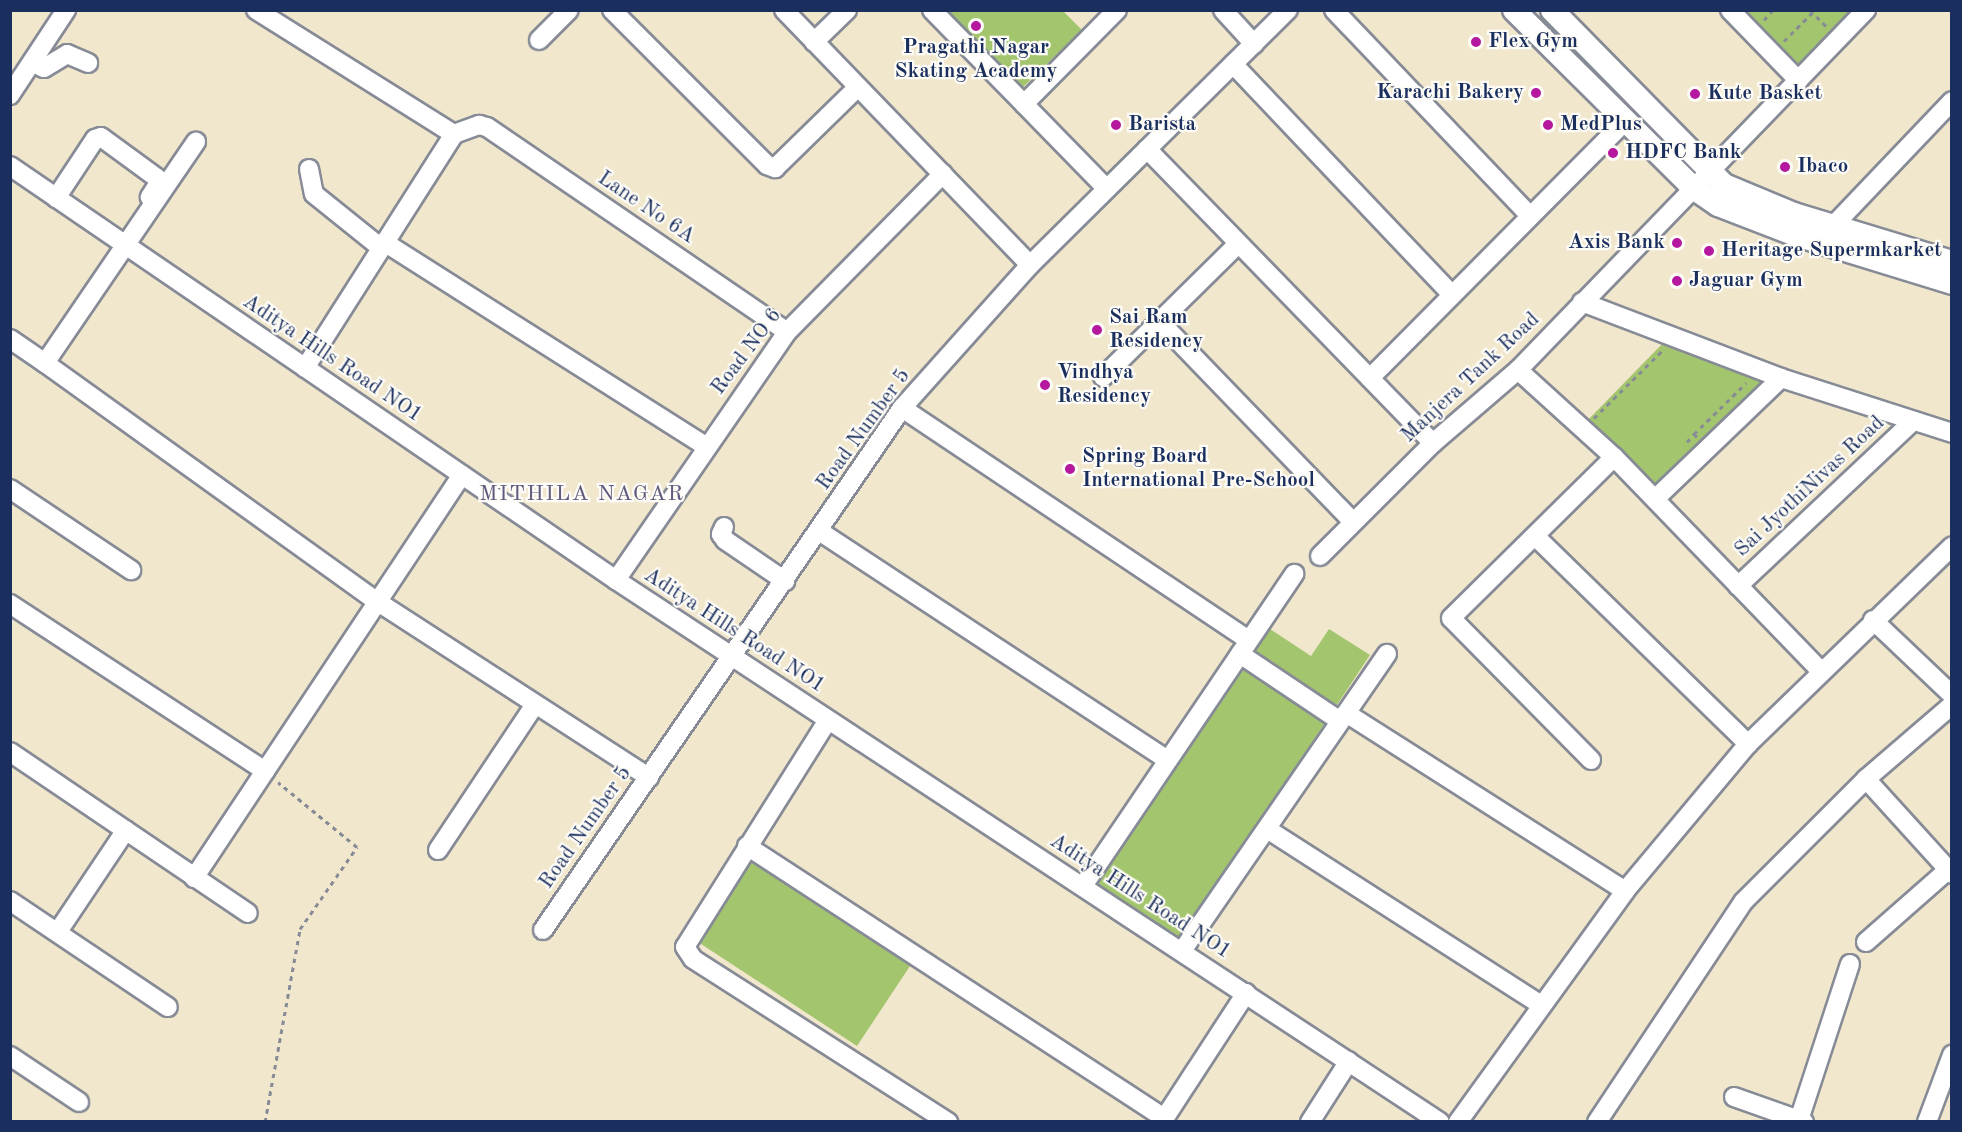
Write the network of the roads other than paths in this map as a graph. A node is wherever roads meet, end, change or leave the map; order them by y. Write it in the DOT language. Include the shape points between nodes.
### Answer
graph roads {
  1 [pos="66,10"];
  2 [pos="256,10"];
  3 [pos="569,10"];
  4 [pos="612,10"];
  5 [pos="784,10"];
  6 [pos="847,10"];
  7 [pos="932,10"];
  8 [pos="1117,10"];
  9 [pos="1223,10"];
  10 [pos="1288,10"];
  11 [pos="1334,10"];
  12 [pos="1514,10"];
  13 [pos="1552,10"];
  14 [pos="1730,10"];
  15 [pos="1866,10"];
  16 [pos="539,40"];
  17 [pos="814,42"];
  18 [pos="1254,44"];
  19 [pos="32,62"];
  20 [pos="88,63"];
  21 [pos="1233,64"];
  22 [pos="1798,80"];
  23 [pos="857,88"];
  24 [pos="10,95"];
  25 [pos="1952,101"];
  26 [pos="1024,104"];
  27 [pos="1625,121"];
  28 [pos="454,134"];
  29 [pos="196,142"];
  30 [pos="1147,149"];
  31 [pos="10,166"];
  32 [pos="309,169"];
  33 [pos="1710,171"];
  34 [pos="943,174"];
  35 [pos="1106,187"];
  36 [pos="1693,188"];
  37 [pos="56,198"];
  38 [pos="1530,216"];
  39 [pos="1833,225"];
  40 [pos="123,243"];
  41 [pos="382,245"];
  42 [pos="1237,245"];
  43 [pos="1952,262"];
  44 [pos="1030,265"];
  45 [pos="1952,283"];
  46 [pos="1452,295"];
  47 [pos="1582,302"];
  48 [pos="1160,322"];
  49 [pos="787,332"];
  50 [pos="10,339"];
  51 [pos="45,363"];
  52 [pos="305,368"];
  53 [pos="1518,370"];
  54 [pos="1103,377"];
  55 [pos="1370,378"];
  56 [pos="1780,378"];
  57 [pos="902,408"];
  58 [pos="1913,421"];
  59 [pos="1952,433"];
  60 [pos="1433,443"];
  61 [pos="705,446"];
  62 [pos="1614,457"];
  63 [pos="462,475"];
  64 [pos="10,489"];
  65 [pos="1655,500"];
  66 [pos="1352,521"];
  67 [pos="724,526"];
  68 [pos="819,531"];
  69 [pos="1536,536"];
  70 [pos="1952,546"];
  71 [pos="1320,556"];
  72 [pos="131,570"];
  73 [pos="1294,574"];
  74 [pos="616,580"];
  75 [pos="785,581"];
  76 [pos="1738,586"];
  77 [pos="378,602"];
  78 [pos="10,603"];
  79 [pos="1873,621"];
  80 [pos="1245,647"];
  81 [pos="1387,654"];
  82 [pos="734,656"];
  83 [pos="1821,672"];
  84 [pos="1952,695"];
  85 [pos="1952,705"];
  86 [pos="534,706"];
  87 [pos="1343,717"];
  88 [pos="828,720"];
  89 [pos="1748,744"];
  90 [pos="10,752"];
  91 [pos="1168,760"];
  92 [pos="1591,760"];
  93 [pos="265,771"];
  94 [pos="649,777"];
  95 [pos="1866,778"];
  96 [pos="1266,829"];
  97 [pos="126,830"];
  98 [pos="747,846"];
  99 [pos="438,850"];
  100 [pos="1950,872"];
  101 [pos="195,878"];
  102 [pos="1083,886"];
  103 [pos="1625,891"];
  104 [pos="10,901"];
  105 [pos="248,913"];
  106 [pos="58,930"];
  107 [pos="543,930"];
  108 [pos="1866,942"];
  109 [pos="1182,951"];
  110 [pos="1850,964"];
  111 [pos="1246,993"];
  112 [pos="1540,1004"];
  113 [pos="168,1007"];
  114 [pos="1952,1055"];
  115 [pos="10,1056"];
  116 [pos="1349,1061"];
  117 [pos="1734,1097"];
  118 [pos="79,1102"];
  119 [pos="1163,1120"];
  120 [pos="1802,1121"];
  121 [pos="948,1122"];
  122 [pos="1310,1122"];
  123 [pos="1440,1122"];
  124 [pos="1458,1122"];
  125 [pos="1597,1122"];
  126 [pos="1927,1122"];
  1 -- 19 [label="street"];
  2 -- 28 [label="street"];
  3 -- 16 [label="street"];
  4 -- 23 [label="street" via="767,165 775,168"];
  5 -- 17 [label="street"];
  6 -- 17 [label="street"];
  7 -- 26 [label="street"];
  8 -- 26 [label="street"];
  9 -- 18 [label="street"];
  10 -- 18 [label="street, Road Number 5"];
  11 -- 38 [label="street"];
  12 -- 27 [label="main road"];
  13 -- 33 [label="main road"];
  14 -- 22 [label="street"];
  15 -- 22 [label="street, Manjera Tank Road"];
  17 -- 23 [label="street"];
  18 -- 21 [label="street, Road Number 5"];
  19 -- 20 [label="street" via="44,68 67,54"];
  19 -- 24 [label="street"];
  21 -- 30 [label="street, Road Number 5"];
  21 -- 46 [label="street"];
  22 -- 33 [label="street, Manjera Tank Road"];
  23 -- 34 [label="street"];
  25 -- 39 [label="street"];
  26 -- 35 [label="street"];
  27 -- 36 [label="main road"];
  27 -- 38 [label="street"];
  28 -- 41 [label="street"];
  28 -- 49 [label="street, Lane No 6A" via="479,125 487,127"];
  29 -- 40 [label="street"];
  30 -- 35 [label="street, Road Number 5"];
  30 -- 42 [label="street"];
  31 -- 37 [label="street, Aditya Hills Road NO1"];
  32 -- 41 [label="street" via="318,199"];
  33 -- 36 [label="street, Manjera Tank Road"];
  33 -- 39 [label="main road" via="1740,194"];
  34 -- 44 [label="street"];
  34 -- 49 [label="street, Road NO 6"];
  35 -- 44 [label="street, Road Number 5"];
  36 -- 45 [label="main road" via="1738,214"];
  36 -- 47 [label="street, Manjera Tank Road"];
  37 -- 40 [label="street, Aditya Hills Road NO1"];
  37 -- 40 [label="street" via="95,139 101,137 159,183"];
  38 -- 46 [label="street"];
  39 -- 43 [label="main road"];
  40 -- 51 [label="street"];
  40 -- 52 [label="street, Aditya Hills Road NO1"];
  41 -- 52 [label="street"];
  41 -- 61 [label="street"];
  42 -- 48 [label="street"];
  42 -- 55 [label="street"];
  44 -- 57 [label="street, Road Number 5"];
  46 -- 55 [label="street"];
  47 -- 53 [label="street, Manjera Tank Road"];
  47 -- 56 [label="street"];
  48 -- 54 [label="street"];
  48 -- 66 [label="street"];
  49 -- 61 [label="street, Road NO 6"];
  50 -- 51 [label="street"];
  51 -- 77 [label="street"];
  52 -- 63 [label="street, Aditya Hills Road NO1"];
  53 -- 60 [label="street, Manjera Tank Road"];
  53 -- 62 [label="street"];
  55 -- 60 [label="street"];
  56 -- 58 [label="street"];
  56 -- 65 [label="street"];
  57 -- 68 [label="street, Road Number 5"];
  57 -- 80 [label="street"];
  58 -- 59 [label="street"];
  58 -- 76 [label="street, Sai JyothiNivas Road"];
  60 -- 66 [label="street, Manjera Tank Road"];
  61 -- 74 [label="street, Road NO 6"];
  62 -- 65 [label="street"];
  62 -- 69 [label="street"];
  63 -- 74 [label="street, Aditya Hills Road NO1"];
  63 -- 77 [label="street"];
  64 -- 72 [label="street"];
  65 -- 76 [label="street"];
  66 -- 71 [label="street, Manjera Tank Road"];
  67 -- 75 [label="street" via="721,534 725,540"];
  68 -- 75 [label="street, Road Number 5"];
  68 -- 91 [label="street"];
  69 -- 89 [label="street"];
  69 -- 92 [label="street" via="1450,618"];
  70 -- 79 [label="street"];
  73 -- 80 [label="street"];
  74 -- 82 [label="street, Aditya Hills Road NO1"];
  75 -- 82 [label="street, Road Number 5"];
  76 -- 83 [label="street"];
  77 -- 86 [label="street"];
  77 -- 93 [label="street"];
  78 -- 93 [label="street"];
  79 -- 83 [label="street"];
  79 -- 84 [label="street"];
  80 -- 87 [label="street"];
  80 -- 91 [label="street"];
  81 -- 87 [label="street"];
  82 -- 88 [label="street, Aditya Hills Road NO1"];
  82 -- 94 [label="street, Road Number 5"];
  83 -- 89 [label="street"];
  85 -- 95 [label="street"];
  86 -- 94 [label="street"];
  86 -- 99 [label="street"];
  87 -- 96 [label="street"];
  87 -- 103 [label="street"];
  88 -- 98 [label="street"];
  88 -- 102 [label="street, Aditya Hills Road NO1"];
  89 -- 103 [label="street"];
  90 -- 97 [label="street"];
  91 -- 102 [label="street"];
  93 -- 101 [label="street"];
  94 -- 107 [label="street, Road Number 5"];
  95 -- 100 [label="street"];
  95 -- 125 [label="street" via="1743,901"];
  96 -- 109 [label="street"];
  96 -- 112 [label="street"];
  97 -- 101 [label="street"];
  97 -- 106 [label="street"];
  98 -- 119 [label="street"];
  98 -- 121 [label="street" via="688,938 688,954"];
  100 -- 108 [label="street"];
  101 -- 105 [label="street"];
  102 -- 109 [label="street, Aditya Hills Road NO1"];
  103 -- 112 [label="street"];
  104 -- 106 [label="street"];
  106 -- 113 [label="street"];
  109 -- 111 [label="street, Aditya Hills Road NO1"];
  110 -- 120 [label="street"];
  111 -- 116 [label="street, Aditya Hills Road NO1"];
  111 -- 119 [label="street"];
  112 -- 124 [label="street"];
  114 -- 126 [label="street"];
  115 -- 118 [label="street"];
  116 -- 122 [label="street"];
  116 -- 123 [label="street, Aditya Hills Road NO1"];
  117 -- 120 [label="street"];
}
